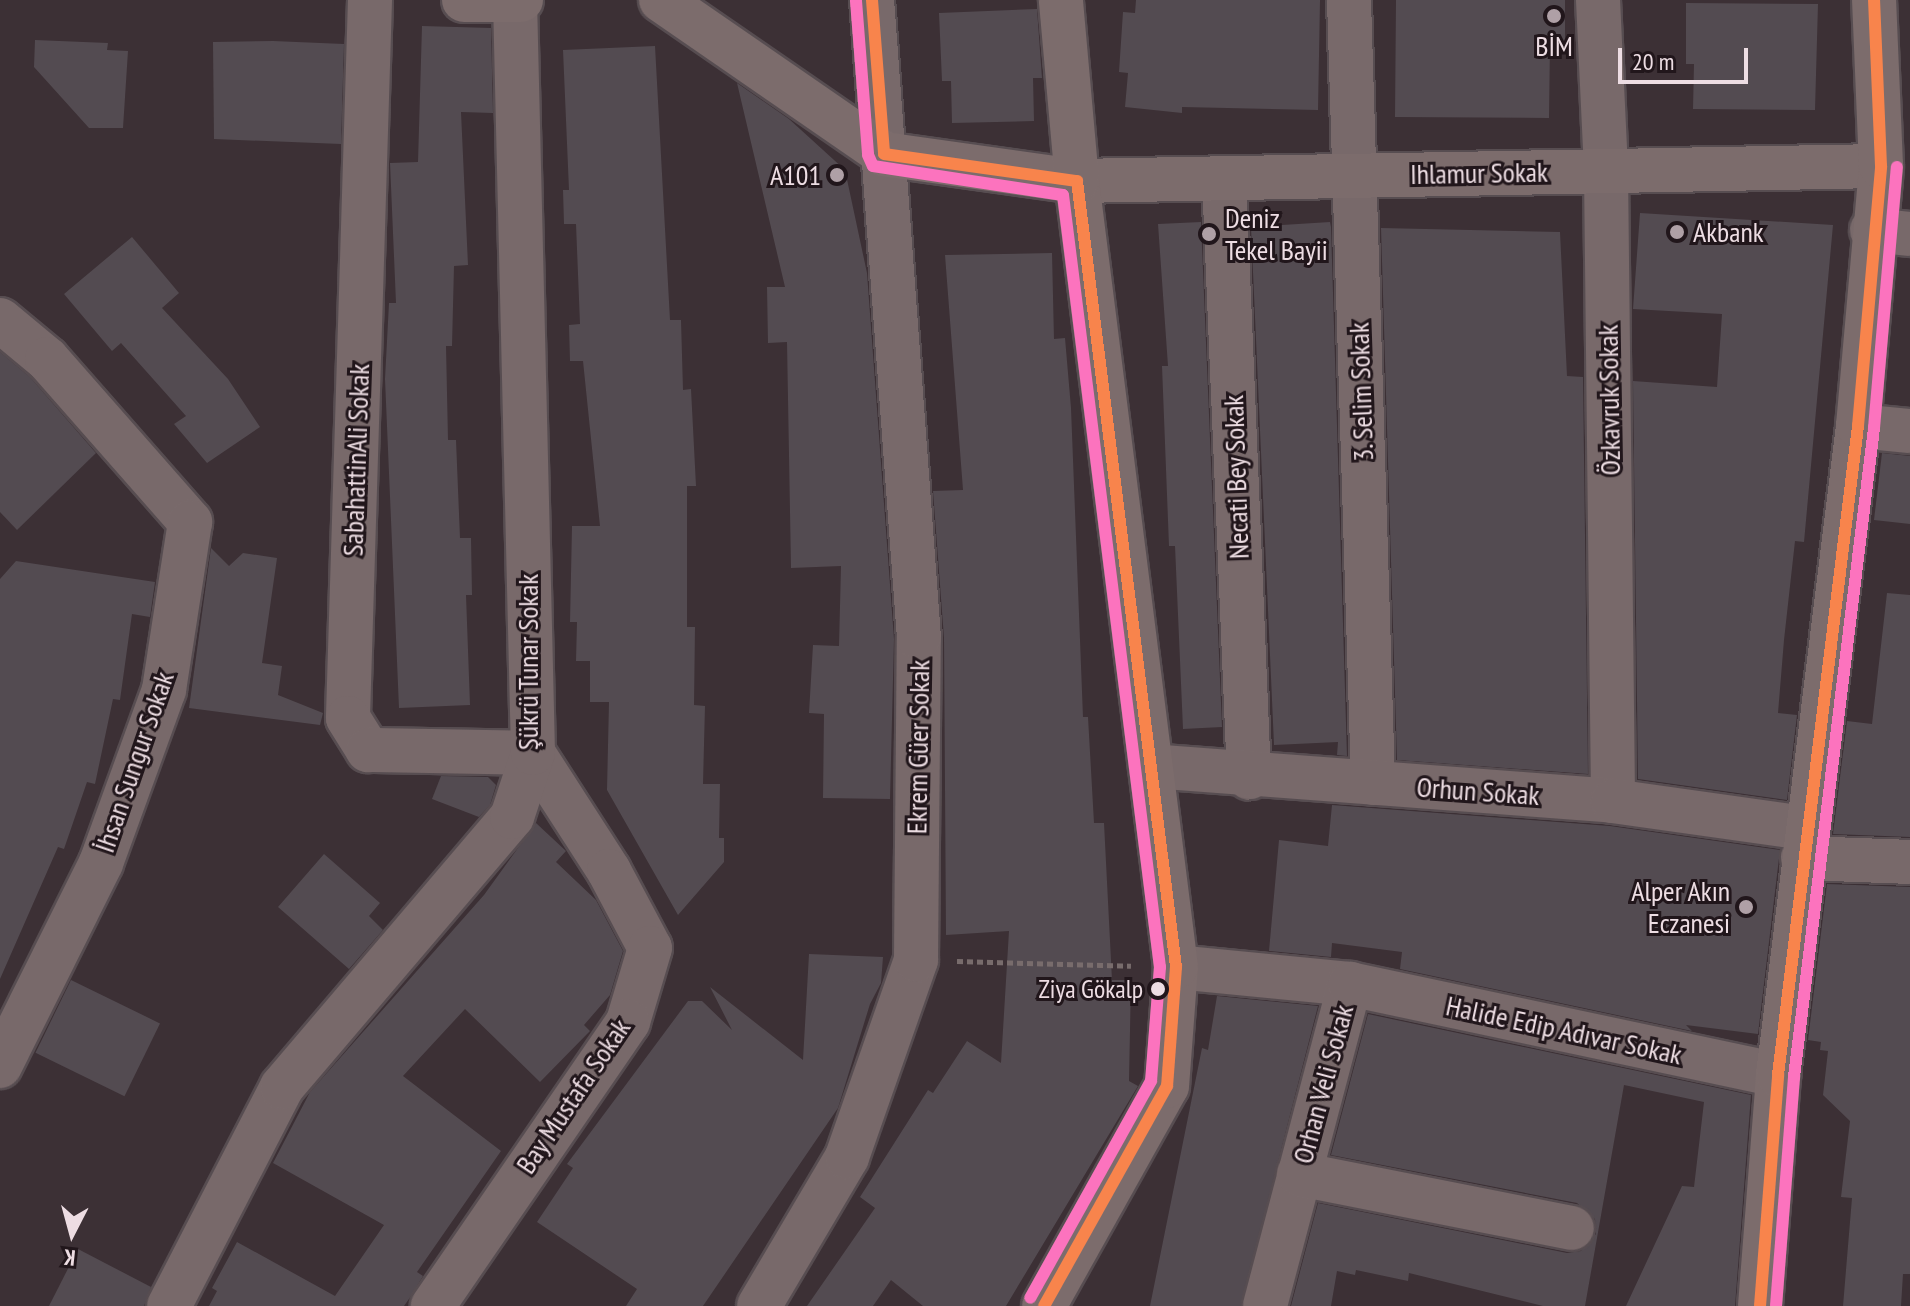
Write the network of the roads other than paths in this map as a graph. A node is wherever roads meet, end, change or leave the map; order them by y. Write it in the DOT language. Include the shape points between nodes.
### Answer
graph roads {
  1 [pos="370,0"];
  2 [pos="464,0"];
  3 [pos="661,0"];
  4 [pos="872,0"];
  5 [pos="1061,0"];
  6 [pos="1349,0"];
  7 [pos="1598,0"];
  8 [pos="1874,0"];
  9 [pos="521,1"];
  10 [pos="884,154"];
  11 [pos="1881,166"];
  12 [pos="1606,171"];
  13 [pos="1354,176"];
  14 [pos="1224,178"];
  15 [pos="1077,181"];
  16 [pos="1891,232"];
  17 [pos="0,320"];
  18 [pos="1858,426"];
  19 [pos="1910,431"];
  20 [pos="533,753"];
  21 [pos="1151,766"];
  22 [pos="1249,777"];
  23 [pos="1373,783"];
  24 [pos="1613,801"];
  25 [pos="1804,843"];
  26 [pos="1910,862"];
  27 [pos="1176,967"];
  28 [pos="1350,984"];
  29 [pos="0,1066"];
  30 [pos="1778,1075"];
  31 [pos="1299,1174"];
  32 [pos="1572,1228"];
  33 [pos="169,1306"];
  34 [pos="433,1306"];
  35 [pos="759,1306"];
  36 [pos="1044,1306"];
  37 [pos="1265,1306"];
  38 [pos="1760,1306"];
  1 -- 20 [label="street, SabahattinAli Sokak" via="348,718 368,750"];
  2 -- 9 [label="main road"];
  3 -- 10 [label="main road"];
  4 -- 10 [label="street, Ekrem Güer Sokak"];
  5 -- 15 [label="main road"];
  6 -- 13 [label="street, 3. Selim Sokak"];
  7 -- 12 [label="street, Özkavruk Sokak"];
  8 -- 11 [label="main road"];
  9 -- 20 [label="street, Şükrü Tunar Sokak"];
  10 -- 15 [label="main road, Ihlamur Sokak"];
  10 -- 35 [label="street, Ekrem Güer Sokak" via="919,638 916,960 847,1157"];
  11 -- 12 [label="main road, Ihlamur Sokak"];
  11 -- 16 [label="main road"];
  12 -- 13 [label="main road, Ihlamur Sokak"];
  12 -- 24 [label="street, Özkavruk Sokak"];
  13 -- 14 [label="main road, Ihlamur Sokak"];
  13 -- 23 [label="street, 3. Selim Sokak"];
  14 -- 15 [label="main road, Ihlamur Sokak"];
  14 -- 22 [label="street, Necati Bey Sokak"];
  15 -- 21 [label="main road"];
  16 -- 18 [label="main road"];
  17 -- 29 [label="street, İhsan Sungur Sokak" via="47,359 190,522 164,690 101,863"];
  18 -- 19 [label="street"];
  18 -- 25 [label="main road"];
  20 -- 33 [label="street, Şükrü Tunar Sokak" via="512,817 282,1087"];
  20 -- 34 [label="street, Bay Mustafa Sokak" via="609,871 650,948 628,1022"];
  21 -- 22 [label="street, Orhun Sokak"];
  21 -- 27 [label="main road"];
  22 -- 23 [label="street, Orhun Sokak"];
  23 -- 24 [label="street, Orhun Sokak"];
  24 -- 25 [label="street, Orhun Sokak"];
  25 -- 26 [label="street, Orhun Sokak"];
  25 -- 30 [label="main road"];
  27 -- 28 [label="street, Orhan Veli Sokak"];
  27 -- 36 [label="main road" via="1167,1086"];
  28 -- 30 [label="street, Halide Edip Adıvar Sokak"];
  28 -- 31 [label="street, Orhan Veli Sokak"];
  30 -- 38 [label="main road"];
  31 -- 32 [label="street"];
  31 -- 37 [label="street, Orhan Veli Sokak"];
}
